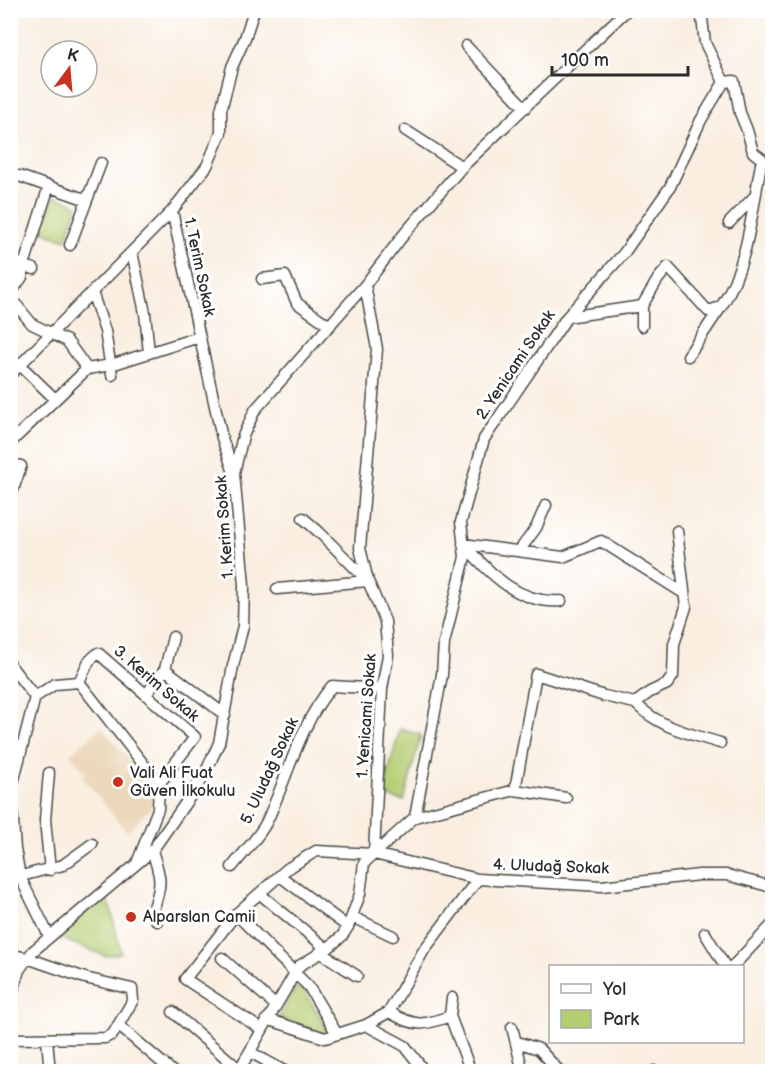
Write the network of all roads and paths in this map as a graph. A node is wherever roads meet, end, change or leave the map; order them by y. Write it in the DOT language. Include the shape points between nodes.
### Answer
graph roads {
  1 [pos="254,10"];
  2 [pos="627,10"];
  3 [pos="701,10"];
  4 [pos="466,46"];
  5 [pos="724,82"];
  6 [pos="525,108"];
  7 [pos="405,130"];
  8 [pos="101,163"];
  9 [pos="462,167"];
  10 [pos="19,176"];
  11 [pos="49,186"];
  12 [pos="755,197"];
  13 [pos="87,200"];
  14 [pos="172,211"];
  15 [pos="729,223"];
  16 [pos="70,245"];
  17 [pos="132,252"];
  18 [pos="10,260"];
  19 [pos="29,267"];
  20 [pos="262,279"];
  21 [pos="365,285"];
  22 [pos="92,292"];
  23 [pos="10,295"];
  24 [pos="642,306"];
  25 [pos="721,307"];
  26 [pos="567,317"];
  27 [pos="330,326"];
  28 [pos="642,326"];
  29 [pos="52,333"];
  30 [pos="199,337"];
  31 [pos="149,353"];
  32 [pos="688,356"];
  33 [pos="20,365"];
  34 [pos="87,369"];
  35 [pos="112,370"];
  36 [pos="10,375"];
  37 [pos="55,399"];
  38 [pos="10,443"];
  39 [pos="16,465"];
  40 [pos="234,473"];
  41 [pos="10,499"];
  42 [pos="546,505"];
  43 [pos="303,518"];
  44 [pos="676,531"];
  45 [pos="463,544"];
  46 [pos="519,551"];
  47 [pos="368,581"];
  48 [pos="277,589"];
  49 [pos="685,594"];
  50 [pos="561,601"];
  51 [pos="173,637"];
  52 [pos="10,665"];
  53 [pos="165,669"];
  54 [pos="79,682"];
  55 [pos="382,689"];
  56 [pos="146,695"];
  57 [pos="35,697"];
  58 [pos="635,703"];
  59 [pos="225,715"];
  60 [pos="720,743"];
  61 [pos="49,773"];
  62 [pos="11,784"];
  63 [pos="159,784"];
  64 [pos="515,790"];
  65 [pos="566,798"];
  66 [pos="415,817"];
  67 [pos="92,844"];
  68 [pos="152,851"];
  69 [pos="374,854"];
  70 [pos="137,864"];
  71 [pos="232,867"];
  72 [pos="50,870"];
  73 [pos="280,876"];
  74 [pos="15,878"];
  75 [pos="478,879"];
  76 [pos="772,887"];
  77 [pos="260,894"];
  78 [pos="236,914"];
  79 [pos="353,916"];
  80 [pos="157,921"];
  81 [pos="772,925"];
  82 [pos="348,927"];
  83 [pos="705,933"];
  84 [pos="49,936"];
  85 [pos="393,936"];
  86 [pos="324,951"];
  87 [pos="10,954"];
  88 [pos="27,958"];
  89 [pos="222,958"];
  90 [pos="723,965"];
  91 [pos="734,965"];
  92 [pos="294,974"];
  93 [pos="357,976"];
  94 [pos="452,998"];
  95 [pos="10,1001"];
  96 [pos="275,1005"];
  97 [pos="173,1012"];
  98 [pos="389,1012"];
  99 [pos="450,1016"];
  100 [pos="267,1019"];
  101 [pos="118,1025"];
  102 [pos="366,1025"];
  103 [pos="512,1027"];
  104 [pos="261,1029"];
  105 [pos="337,1034"];
  106 [pos="10,1040"];
  107 [pos="47,1040"];
  108 [pos="517,1042"];
  109 [pos="249,1052"];
  110 [pos="239,1070"];
  111 [pos="50,1071"];
  112 [pos="173,1071"];
  113 [pos="286,1071"];
  114 [pos="425,1071"];
  115 [pos="471,1071"];
  116 [pos="524,1071"];
  117 [pos="560,1071"];
  1 -- 14 [label="street, 1. Terim Sokak" via="232,67 221,110 221,133 207,166"];
  2 -- 6 [label="street, 1. Kerim Sokak"];
  3 -- 5 [label="street" via="705,43"];
  4 -- 6 [label="street"];
  5 -- 12 [label="street" via="734,81 753,152 762,159"];
  5 -- 26 [label="street, 2. Yenicami Sokak" via="701,120 670,187 624,254"];
  6 -- 9 [label="street, 1. Kerim Sokak"];
  7 -- 9 [label="street"];
  8 -- 13 [label="street"];
  9 -- 21 [label="street, 1. Kerim Sokak"];
  10 -- 11 [label="street"];
  11 -- 13 [label="street"];
  11 -- 19 [label="street"];
  12 -- 15 [label="street"];
  12 -- 25 [label="street" via="736,280"];
  13 -- 16 [label="street"];
  14 -- 17 [label="street"];
  14 -- 30 [label="street, 1. Terim Sokak"];
  17 -- 22 [label="street"];
  17 -- 31 [label="street"];
  18 -- 19 [label="street"];
  19 -- 23 [label="street"];
  20 -- 27 [label="street" via="285,276 297,303"];
  21 -- 27 [label="street, 1. Kerim Sokak"];
  21 -- 47 [label="street, 1. Yenicami Sokak" via="377,349 360,548"];
  22 -- 29 [label="street"];
  22 -- 35 [label="street"];
  23 -- 29 [label="street" via="32,324"];
  24 -- 25 [label="street" via="668,267 708,311"];
  24 -- 26 [label="street"];
  24 -- 28 [label="street"];
  25 -- 32 [label="street"];
  26 -- 45 [label="street, 2. Yenicami Sokak" via="484,439 461,522"];
  27 -- 40 [label="street, 1. Kerim Sokak" via="255,410 243,436"];
  29 -- 33 [label="street"];
  29 -- 34 [label="street" via="67,341"];
  30 -- 31 [label="street"];
  30 -- 40 [label="street, 1. Terim Sokak"];
  31 -- 35 [label="street"];
  33 -- 36 [label="street"];
  33 -- 37 [label="street"];
  34 -- 35 [label="street"];
  34 -- 37 [label="street"];
  37 -- 38 [label="street"];
  39 -- 41 [label="street"];
  40 -- 59 [label="street, 1. Kerim Sokak" via="244,585 243,626"];
  42 -- 46 [label="street" via="537,528"];
  43 -- 47 [label="street"];
  44 -- 49 [label="street"];
  45 -- 46 [label="street"];
  45 -- 50 [label="street" via="492,575 517,593 547,602"];
  45 -- 66 [label="street, 2. Yenicami Sokak" via="465,557 444,643 442,675"];
  46 -- 49 [label="street" via="563,557 601,541"];
  47 -- 48 [label="street"];
  47 -- 55 [label="street, 1. Yenicami Sokak" via="385,621 388,656"];
  49 -- 58 [label="street" via="686,608 674,644 673,676 667,684"];
  51 -- 53 [label="street"];
  52 -- 57 [label="street"];
  53 -- 56 [label="street"];
  53 -- 59 [label="street"];
  54 -- 56 [label="street, 3. Kerim Sokak" via="88,661 98,654"];
  54 -- 57 [label="street" via="55,684"];
  54 -- 63 [label="street"];
  55 -- 69 [label="street, 1. Yenicami Sokak"];
  55 -- 71 [label="street, 5. Uludağ Sokak" via="332,686 321,698 265,825"];
  56 -- 63 [label="street, 3. Kerim Sokak" via="195,737"];
  57 -- 62 [label="street"];
  58 -- 60 [label="street" via="660,723"];
  58 -- 64 [label="street" via="536,674"];
  59 -- 68 [label="street, 1. Kerim Sokak" via="219,743 203,778"];
  61 -- 72 [label="street" via="45,820"];
  62 -- 74 [label="street"];
  63 -- 70 [label="street" via="158,809"];
  64 -- 65 [label="street"];
  64 -- 66 [label="street"];
  66 -- 69 [label="street"];
  67 -- 72 [label="street"];
  68 -- 70 [label="street, 1. Kerim Sokak"];
  68 -- 80 [label="street" via="160,874 160,891 152,913"];
  69 -- 73 [label="street, 4. Uludağ Sokak" via="316,851"];
  69 -- 75 [label="street, 4. Uludağ Sokak"];
  69 -- 79 [label="street, 1. Yenicami Sokak" via="364,863"];
  70 -- 84 [label="street, 1. Kerim Sokak"];
  72 -- 74 [label="street"];
  73 -- 77 [label="street"];
  73 -- 82 [label="street"];
  74 -- 84 [label="street"];
  75 -- 76 [label="street, 4. Uludağ Sokak" via="602,885 727,875"];
  75 -- 98 [label="street" via="424,950"];
  77 -- 78 [label="street"];
  77 -- 86 [label="street"];
  78 -- 92 [label="street"];
  78 -- 104 [label="street" via="185,979"];
  79 -- 82 [label="street, 1. Yenicami Sokak"];
  79 -- 85 [label="street"];
  81 -- 91 [label="street"];
  82 -- 86 [label="street, 1. Yenicami Sokak"];
  83 -- 90 [label="street"];
  84 -- 88 [label="street, 1. Kerim Sokak"];
  86 -- 92 [label="street, 1. Yenicami Sokak" via="299,966"];
  86 -- 93 [label="street"];
  87 -- 88 [label="street"];
  88 -- 95 [label="street, 1. Kerim Sokak" via="19,970"];
  88 -- 101 [label="street" via="132,989 133,1000"];
  89 -- 96 [label="street"];
  92 -- 96 [label="street, 1. Yenicami Sokak"];
  92 -- 105 [label="street" via="309,987"];
  94 -- 99 [label="street"];
  96 -- 100 [label="street, 1. Yenicami Sokak"];
  97 -- 110 [label="street"];
  98 -- 99 [label="street" via="406,1022 427,1024"];
  98 -- 102 [label="street"];
  99 -- 115 [label="street"];
  100 -- 104 [label="street, 1. Yenicami Sokak"];
  100 -- 105 [label="street" via="325,1038"];
  101 -- 107 [label="street" via="105,1038"];
  101 -- 112 [label="street"];
  102 -- 105 [label="street"];
  102 -- 114 [label="street" via="405,1046"];
  103 -- 108 [label="street"];
  104 -- 109 [label="street, 1. Yenicami Sokak"];
  106 -- 107 [label="street"];
  107 -- 111 [label="street"];
  108 -- 116 [label="street"];
  108 -- 117 [label="street" via="538,1049"];
  109 -- 110 [label="street, 1. Yenicami Sokak"];
  109 -- 113 [label="street"];
}
